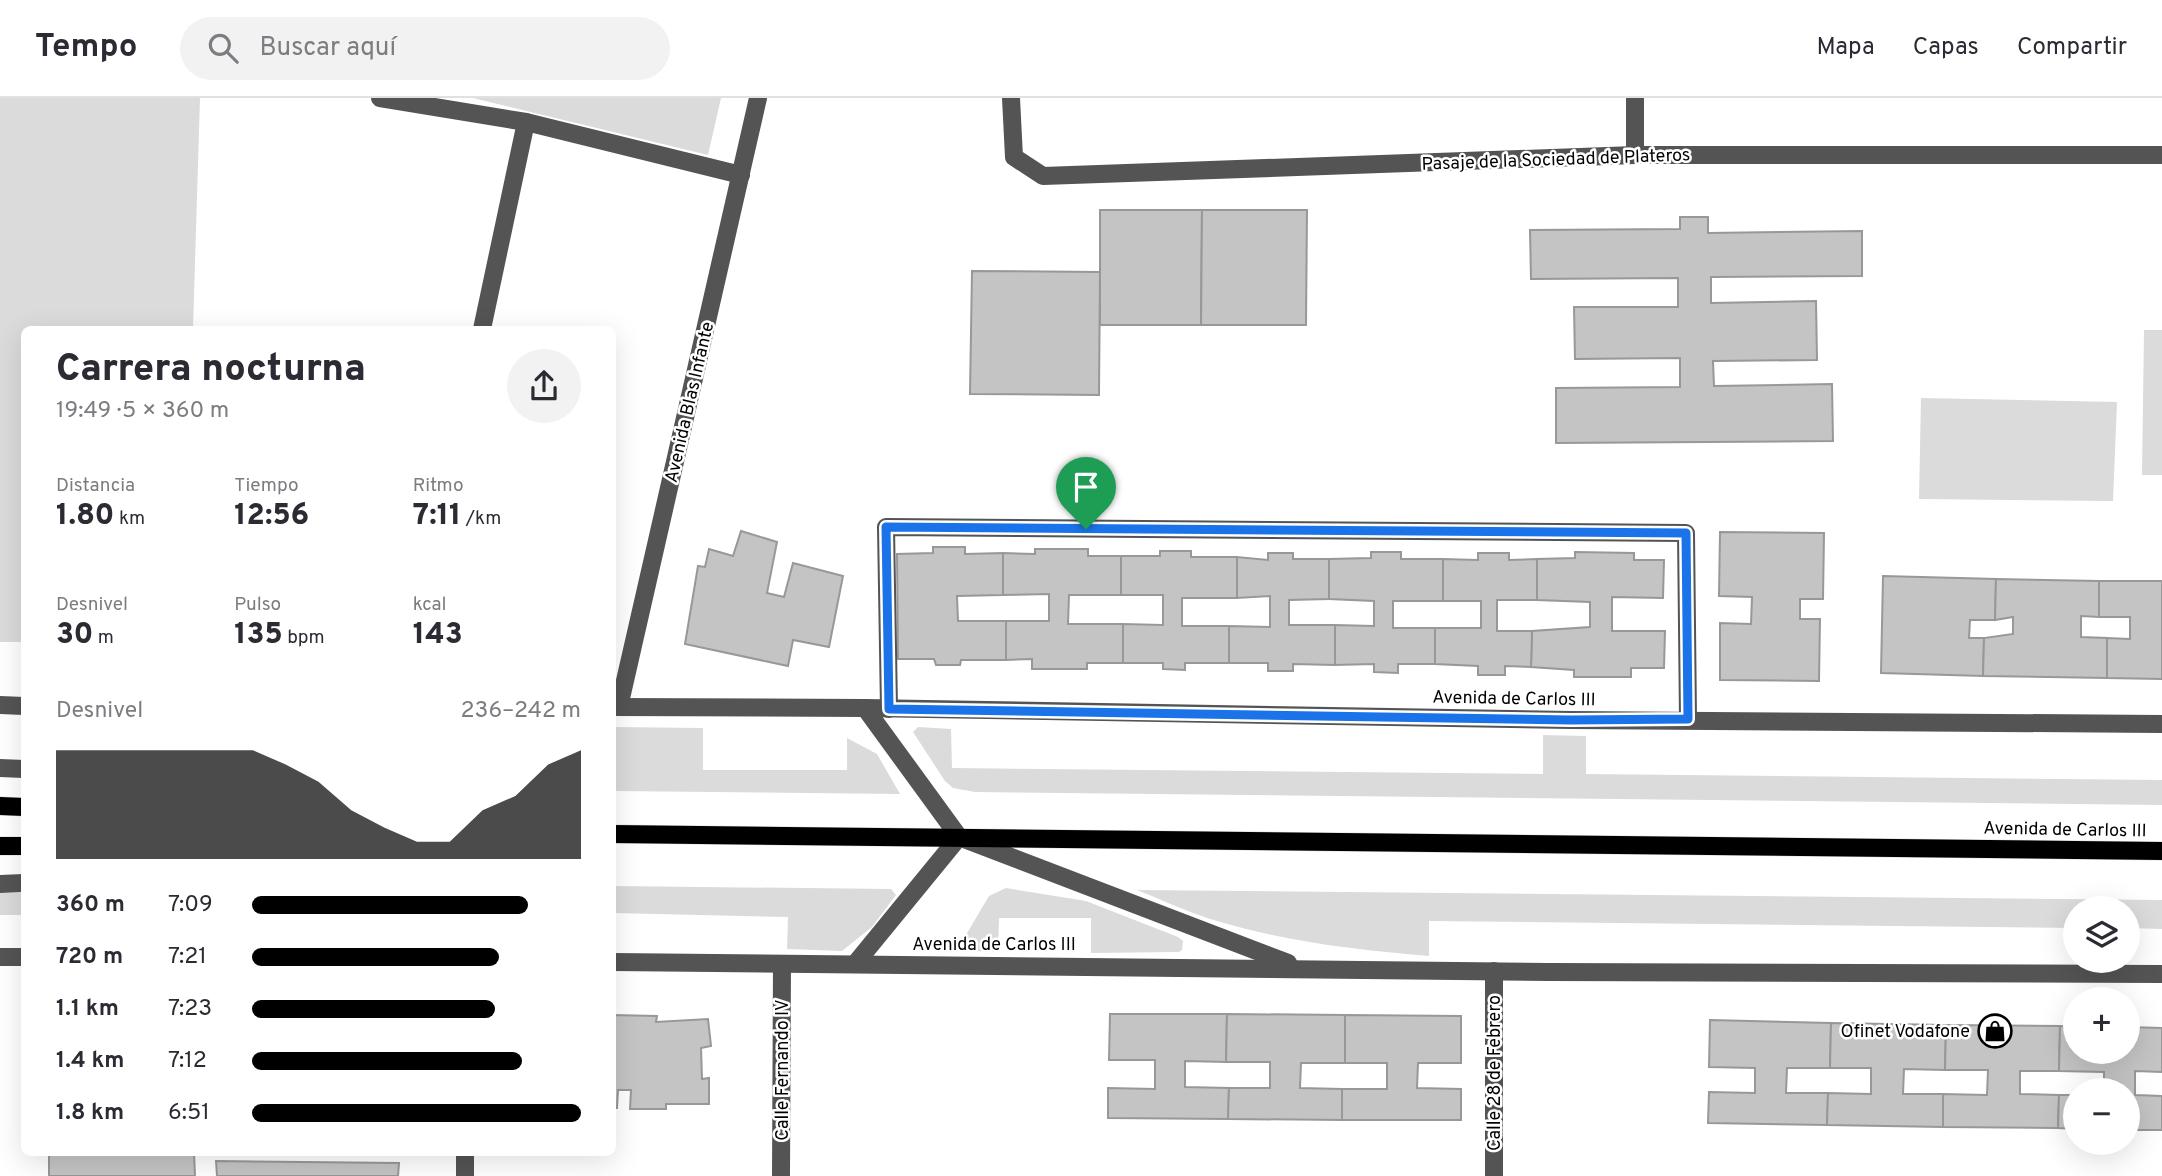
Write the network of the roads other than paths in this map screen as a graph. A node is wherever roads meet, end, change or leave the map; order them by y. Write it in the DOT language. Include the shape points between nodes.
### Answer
graph roads {
  1 [pos="380,98"];
  2 [pos="758,98"];
  3 [pos="1010,98"];
  4 [pos="1635,98"];
  5 [pos="526,122"];
  6 [pos="1635,155"];
  7 [pos="2162,155"];
  8 [pos="741,175"];
  9 [pos="483,326"];
  10 [pos="0,705"];
  11 [pos="21,706"];
  12 [pos="616,707"];
  13 [pos="865,708"];
  14 [pos="889,709"];
  15 [pos="1688,719"];
  16 [pos="2162,724"];
  17 [pos="0,768"];
  18 [pos="21,769"];
  19 [pos="0,807"];
  20 [pos="21,807"];
  21 [pos="616,834"];
  22 [pos="959,837"];
  23 [pos="0,846"];
  24 [pos="21,846"];
  25 [pos="2162,851"];
  26 [pos="0,884"];
  27 [pos="21,884"];
  28 [pos="0,957"];
  29 [pos="21,957"];
  30 [pos="616,962"];
  31 [pos="782,964"];
  32 [pos="855,964"];
  33 [pos="1301,968"];
  34 [pos="1494,971"];
  35 [pos="2162,974"];
  36 [pos="465,1156"];
  37 [pos="465,1176"];
  38 [pos="781,1176"];
  39 [pos="1494,1176"];
  1 -- 5 [label="street"];
  2 -- 8 [label="street, Avenida Blas Infante"];
  3 -- 6 [label="street, Pasaje de la Sociedad de Plateros" via="1014,157 1043,176"];
  4 -- 6 [label="street"];
  5 -- 8 [label="street"];
  5 -- 9 [label="street"];
  6 -- 7 [label="street, Pasaje de la Sociedad de Plateros"];
  8 -- 12 [label="street, Avenida Blas Infante"];
  10 -- 11 [label="street"];
  12 -- 13 [label="street, Avenida de Carlos III"];
  13 -- 14 [label="street, Avenida de Carlos III"];
  13 -- 22 [label="street"];
  14 -- 15 [label="street, Avenida de Carlos III"];
  14 -- 15 [label="street" via="886,527 1686,533"];
  15 -- 16 [label="street, Avenida de Carlos III"];
  17 -- 18 [label="street"];
  19 -- 20 [label="main road"];
  21 -- 22 [label="main road, Avenida de Carlos III"];
  22 -- 25 [label="main road, Avenida de Carlos III"];
  22 -- 32 [label="street, Avenida de Carlos III"];
  22 -- 33 [label="street, Avenida de Carlos III"];
  23 -- 24 [label="main road"];
  26 -- 27 [label="street"];
  28 -- 29 [label="street"];
  30 -- 31 [label="street, Avenida de Carlos III"];
  31 -- 32 [label="street, Avenida de Carlos III"];
  31 -- 38 [label="street, Calle Fernando IV"];
  32 -- 33 [label="street, Avenida de Carlos III"];
  33 -- 34 [label="street, Avenida de Carlos III"];
  34 -- 35 [label="street, Avenida de Carlos III"];
  34 -- 39 [label="street, Calle 28 de Febrero"];
  36 -- 37 [label="street"];
}
